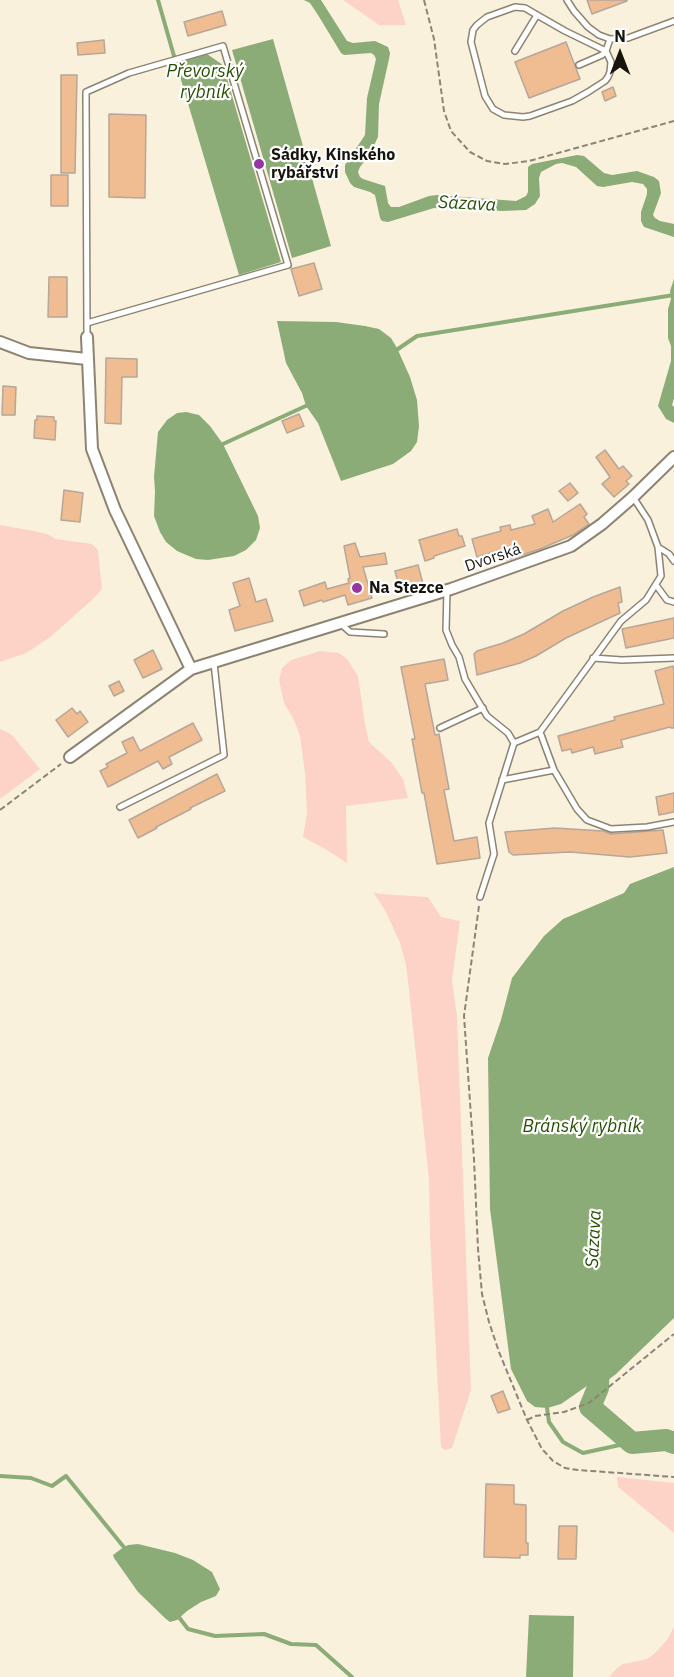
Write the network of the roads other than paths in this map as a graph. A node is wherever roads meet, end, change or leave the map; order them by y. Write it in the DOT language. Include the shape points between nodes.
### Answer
graph roads {
  1 [pos="567,0"];
  2 [pos="537,15"];
  3 [pos="674,21"];
  4 [pos="610,39"];
  5 [pos="515,51"];
  6 [pos="606,51"];
  7 [pos="579,65"];
  8 [pos="87,323"];
  9 [pos="87,337"];
  10 [pos="0,342"];
  11 [pos="87,359"];
  12 [pos="674,457"];
  13 [pos="633,497"];
  14 [pos="658,547"];
  15 [pos="674,561"];
  16 [pos="656,585"];
  17 [pos="447,590"];
  18 [pos="674,602"];
  19 [pos="339,623"];
  20 [pos="384,634"];
  21 [pos="593,658"];
  22 [pos="674,658"];
  23 [pos="214,661"];
  24 [pos="191,669"];
  25 [pos="483,708"];
  26 [pos="440,728"];
  27 [pos="540,732"];
  28 [pos="514,743"];
  29 [pos="70,757"];
  30 [pos="554,770"];
  31 [pos="502,780"];
  32 [pos="120,807"];
  33 [pos="674,822"];
  34 [pos="480,897"];
  1 -- 4 [label="lane" via="588,27"];
  2 -- 5 [label="lane"];
  2 -- 6 [label="lane"];
  2 -- 6 [label="lane" via="514,7 488,17 473,30 471,42 486,96 498,113 530,117 588,92 605,81 610,72"];
  3 -- 4 [label="lane" via="628,38"];
  4 -- 6 [label="lane"];
  6 -- 7 [label="lane"];
  8 -- 8 [label="lane" via="86,92 129,73 224,46 288,265"];
  8 -- 9 [label="lane"];
  9 -- 11 [label="street"];
  10 -- 11 [label="street" via="29,353"];
  11 -- 24 [label="street" via="92,449 115,510"];
  12 -- 13 [label="street, Dvorská"];
  13 -- 14 [label="lane" via="648,520"];
  13 -- 17 [label="street, Dvorská" via="571,546"];
  14 -- 15 [label="lane"];
  14 -- 16 [label="lane" via="661,576"];
  16 -- 18 [label="lane" via="667,600"];
  16 -- 21 [label="lane"];
  17 -- 19 [label="street, Dvorská"];
  17 -- 25 [label="lane" via="446,630 465,679"];
  19 -- 20 [label="lane" via="350,632"];
  19 -- 23 [label="street, Dvorská"];
  21 -- 22 [label="lane"];
  21 -- 27 [label="lane"];
  23 -- 24 [label="street, Dvorská"];
  23 -- 32 [label="lane" via="224,755"];
  24 -- 29 [label="street, Dvorská"];
  25 -- 26 [label="lane"];
  25 -- 28 [label="lane"];
  27 -- 28 [label="lane"];
  27 -- 30 [label="lane"];
  28 -- 31 [label="lane"];
  30 -- 31 [label="lane"];
  30 -- 33 [label="lane" via="587,820 611,829"];
  31 -- 34 [label="lane" via="489,823 494,854"];
}
